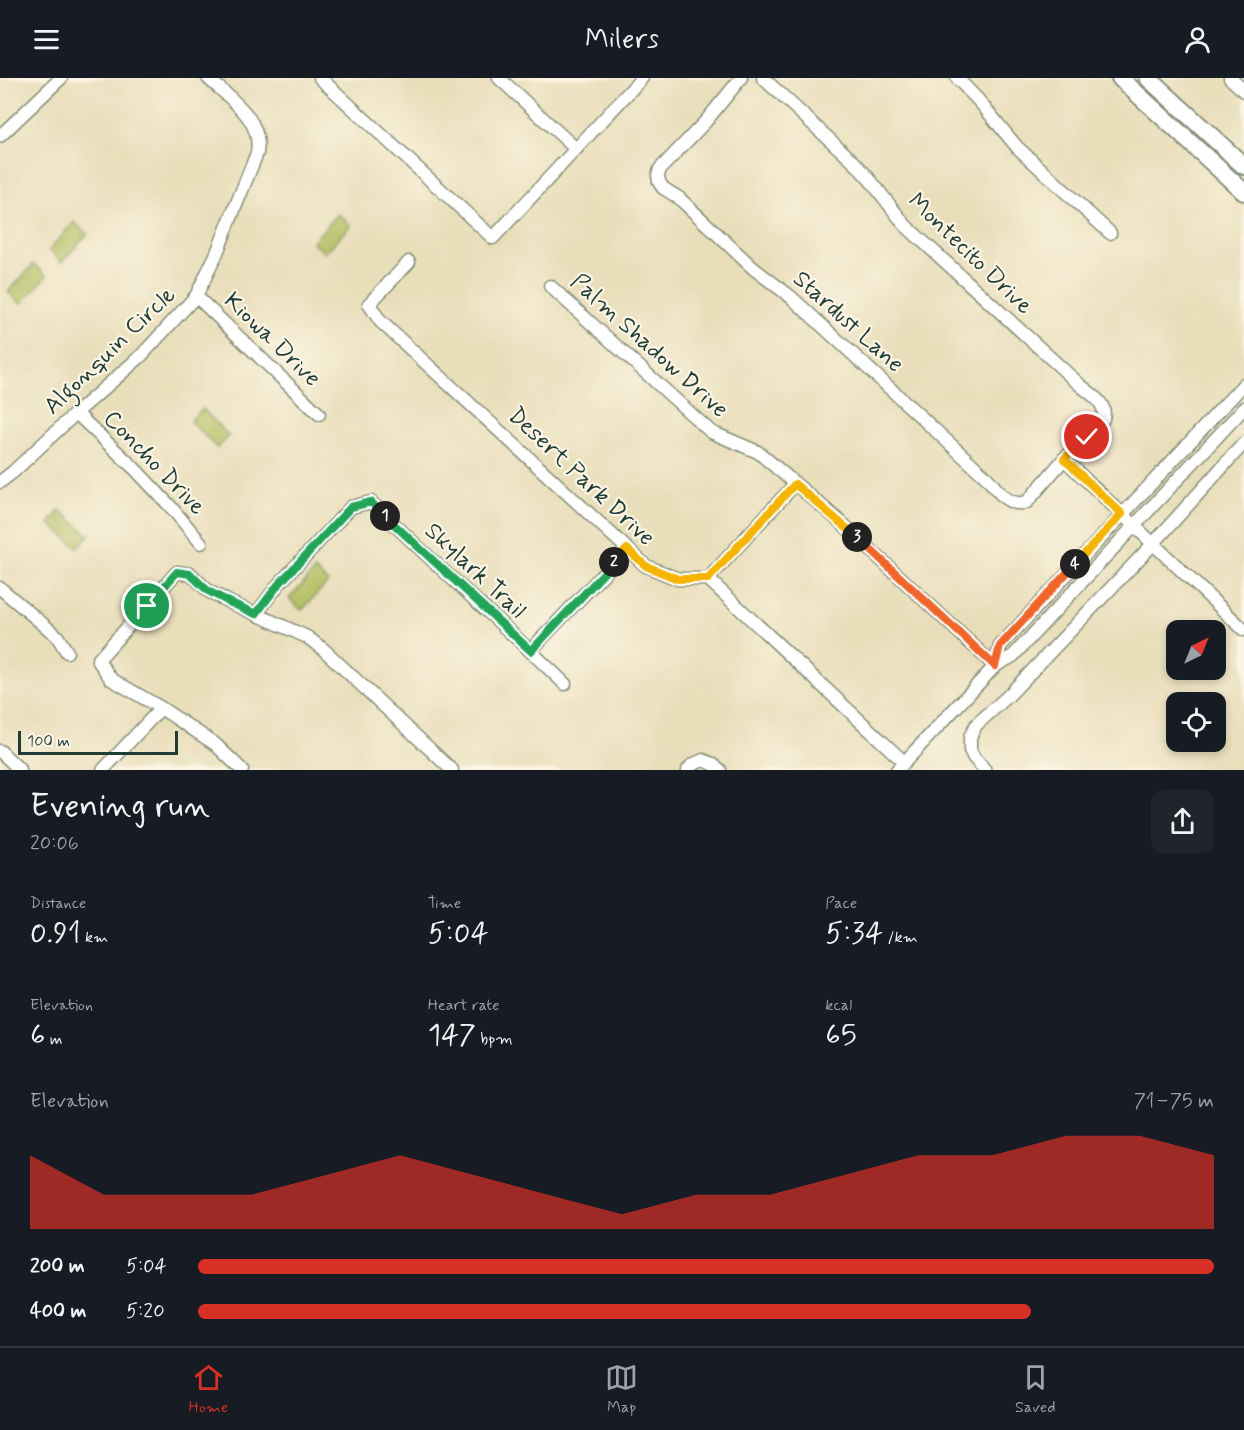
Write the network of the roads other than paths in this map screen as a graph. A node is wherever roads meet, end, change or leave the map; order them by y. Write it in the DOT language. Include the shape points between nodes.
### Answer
graph roads {
  1 [pos="61,78"];
  2 [pos="208,78"];
  3 [pos="320,78"];
  4 [pos="500,78"];
  5 [pos="642,78"];
  6 [pos="741,78"];
  7 [pos="763,78"];
  8 [pos="957,78"];
  9 [pos="1120,78"];
  10 [pos="1148,78"];
  11 [pos="1230,78"];
  12 [pos="1244,91"];
  13 [pos="1,133"];
  14 [pos="576,149"];
  15 [pos="1244,166"];
  16 [pos="1244,192"];
  17 [pos="1110,233"];
  18 [pos="409,262"];
  19 [pos="550,286"];
  20 [pos="196,297"];
  21 [pos="1244,384"];
  22 [pos="1244,408"];
  23 [pos="76,413"];
  24 [pos="318,414"];
  25 [pos="1244,443"];
  26 [pos="1064,459"];
  27 [pos="0,482"];
  28 [pos="795,484"];
  29 [pos="1122,514"];
  30 [pos="1134,526"];
  31 [pos="201,543"];
  32 [pos="1153,544"];
  33 [pos="627,549"];
  34 [pos="708,579"];
  35 [pos="0,588"];
  36 [pos="256,614"];
  37 [pos="1244,630"];
  38 [pos="531,651"];
  39 [pos="67,652"];
  40 [pos="995,666"];
  41 [pos="565,684"];
  42 [pos="161,708"];
  43 [pos="0,752"];
  44 [pos="900,766"];
  45 [pos="444,767"];
  46 [pos="20,770"];
  47 [pos="103,770"];
  48 [pos="242,770"];
  49 [pos="688,770"];
  50 [pos="720,770"];
  51 [pos="985,770"];
  1 -- 13 [label="street"];
  2 -- 20 [label="street, Algonquin Circle" via="248,116 259,143"];
  3 -- 14 [label="street" via="493,238"];
  4 -- 14 [label="street"];
  5 -- 14 [label="street"];
  6 -- 26 [label="street, Stardust Lane" via="660,169 659,182 663,188 791,297 1009,502 1027,502"];
  7 -- 26 [label="street, Montecito Drive" via="856,164 905,225 1099,401 1104,417 1101,423"];
  8 -- 17 [label="street" via="1017,147"];
  9 -- 16 [label="main road"];
  10 -- 15 [label="main road"];
  11 -- 12 [label="street"];
  18 -- 33 [label="street, Desert Park Drive" via="369,304 380,321"];
  19 -- 28 [label="street, Palm Shadow Drive" via="711,432 758,452"];
  20 -- 23 [label="street, Algonquin Circle" via="141,356"];
  20 -- 24 [label="street, Kiowa Drive"];
  21 -- 29 [label="street"];
  22 -- 30 [label="street"];
  23 -- 27 [label="street, Algonquin Circle"];
  23 -- 31 [label="street, Concho Drive" via="135,469"];
  25 -- 32 [label="street"];
  26 -- 29 [label="street"];
  28 -- 34 [label="street"];
  28 -- 40 [label="street, Palm Shadow Drive"];
  29 -- 30 [label="street"];
  29 -- 40 [label="street" via="1000,646"];
  30 -- 32 [label="street"];
  30 -- 40 [label="street" via="1013,656"];
  32 -- 37 [label="street"];
  32 -- 51 [label="street" via="976,725 969,745"];
  33 -- 34 [label="street, Desert Park Drive" via="646,566 678,579"];
  33 -- 38 [label="street"];
  34 -- 44 [label="street"];
  35 -- 39 [label="street" via="57,636"];
  36 -- 38 [label="street, Skylark Trail" via="351,507 371,502"];
  36 -- 42 [label="street" via="208,591 190,574 177,572 98,660 111,679"];
  36 -- 45 [label="street" via="307,637 323,649"];
  38 -- 41 [label="street, Skylark Trail"];
  40 -- 44 [label="street"];
  42 -- 47 [label="street"];
  42 -- 48 [label="street" via="214,744"];
  43 -- 46 [label="street"];
  49 -- 50 [label="street" via="703,760"];
}
